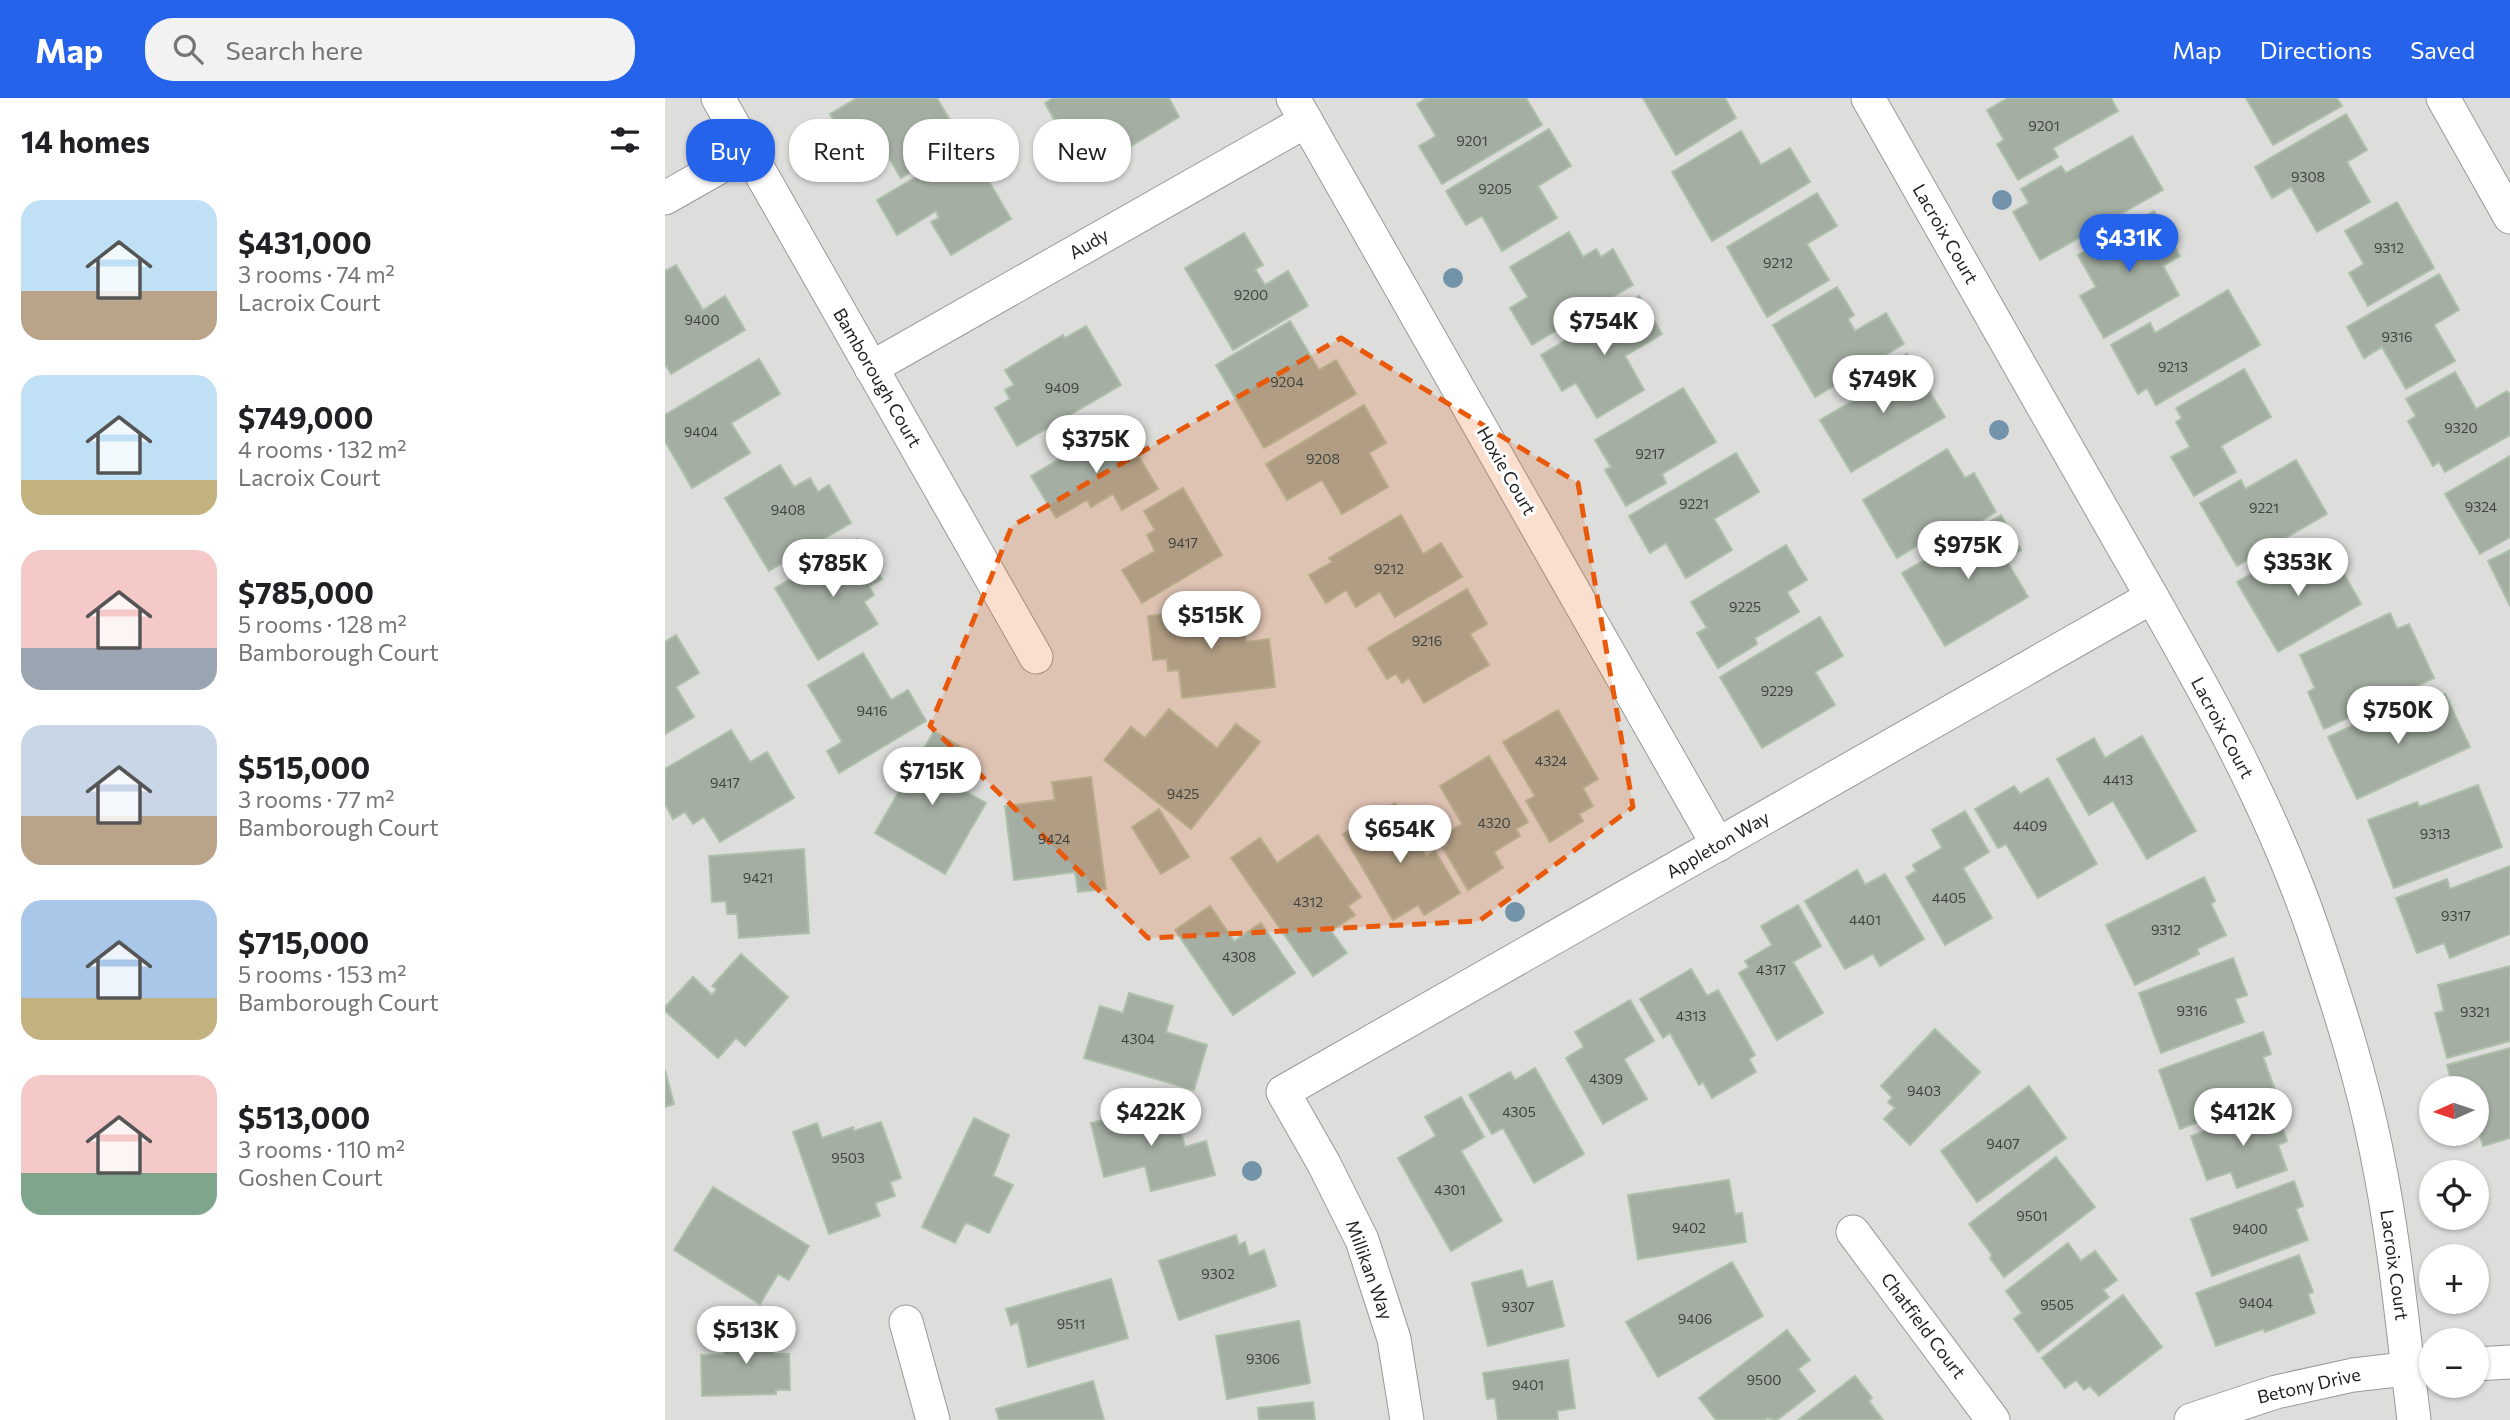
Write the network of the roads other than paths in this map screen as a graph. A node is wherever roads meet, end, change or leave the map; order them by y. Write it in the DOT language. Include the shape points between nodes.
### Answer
graph roads {
  1 [pos="718,98"];
  2 [pos="1868,98"];
  3 [pos="2443,98"];
  4 [pos="1300,109"];
  5 [pos="730,119"];
  6 [pos="693,182"];
  7 [pos="766,182"];
  8 [pos="665,198"];
  9 [pos="2510,217"];
  10 [pos="871,368"];
  11 [pos="2152,597"];
  12 [pos="1036,657"];
  13 [pos="1718,845"];
  14 [pos="1283,1092"];
  15 [pos="1853,1232"];
  16 [pos="906,1322"];
  17 [pos="2510,1362"];
  18 [pos="2489,1363"];
  19 [pos="2419,1366"];
  20 [pos="933,1420"];
  21 [pos="1407,1420"];
  22 [pos="1993,1420"];
  23 [pos="2191,1420"];
  24 [pos="2414,1420"];
  1 -- 5 [label="street, Bamborough Court"];
  2 -- 11 [label="street, Lacroix Court"];
  3 -- 9 [label="street"];
  4 -- 10 [label="street, Audy"];
  4 -- 13 [label="street, Hoxie Court"];
  6 -- 8 [label="street"];
  7 -- 10 [label="street, Bamborough Court"];
  10 -- 12 [label="street, Bamborough Court"];
  11 -- 13 [label="street, Appleton Way"];
  11 -- 19 [label="street, Lacroix Court" via="2231,741 2312,928 2356,1066"];
  13 -- 14 [label="street, Appleton Way"];
  14 -- 21 [label="street, Millikan Way" via="1362,1240 1394,1339"];
  15 -- 22 [label="street, Chatfield Court"];
  16 -- 20 [label="street"];
  17 -- 18 [label="street"];
  19 -- 23 [label="street, Betony Drive" via="2276,1392"];
  19 -- 24 [label="street, Lacroix Court"];
}
